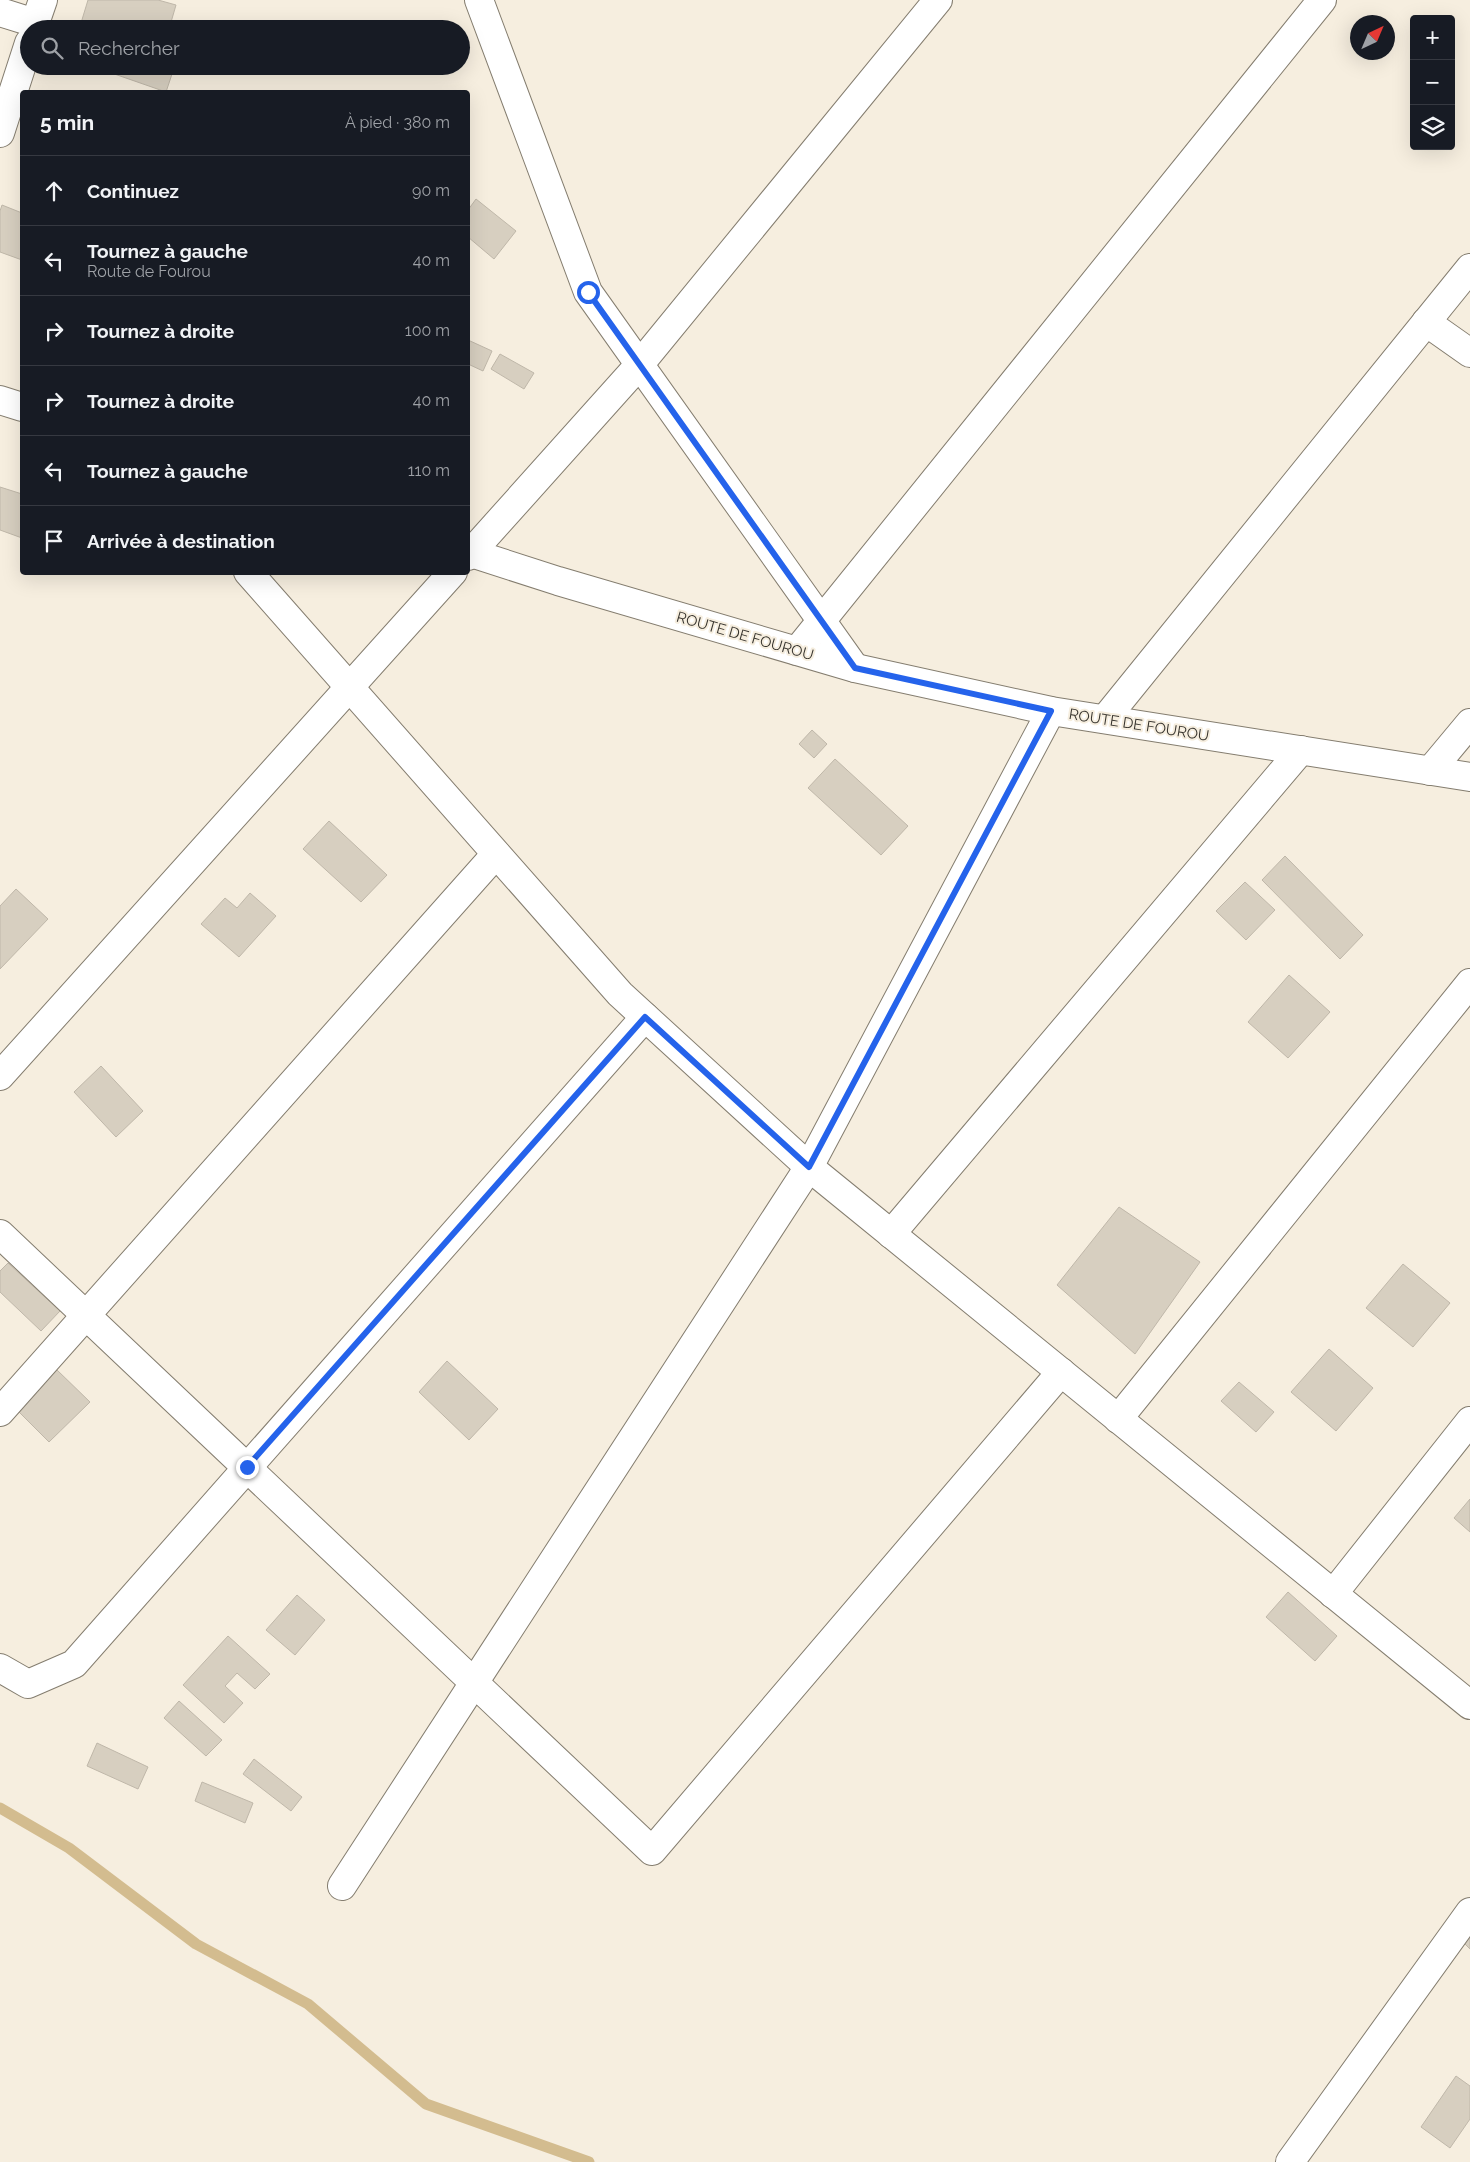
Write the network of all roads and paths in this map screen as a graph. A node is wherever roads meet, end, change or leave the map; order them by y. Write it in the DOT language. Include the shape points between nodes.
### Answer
graph roads {
  1 [pos="479,0"];
  2 [pos="938,0"];
  3 [pos="1322,0"];
  4 [pos="0,12"];
  5 [pos="23,20"];
  6 [pos="20,71"];
  7 [pos="0,133"];
  8 [pos="1470,268"];
  9 [pos="1426,322"];
  10 [pos="1470,353"];
  11 [pos="640,364"];
  12 [pos="0,400"];
  13 [pos="20,406"];
  14 [pos="470,551"];
  15 [pos="470,554"];
  16 [pos="251,575"];
  17 [pos="450,575"];
  18 [pos="822,620"];
  19 [pos="797,651"];
  20 [pos="855,668"];
  21 [pos="350,687"];
  22 [pos="1051,711"];
  23 [pos="1105,719"];
  24 [pos="1470,723"];
  25 [pos="1301,750"];
  26 [pos="1430,771"];
  27 [pos="1470,778"];
  28 [pos="496,854"];
  29 [pos="1470,983"];
  30 [pos="645,1017"];
  31 [pos="0,1076"];
  32 [pos="809,1167"];
  33 [pos="0,1234"];
  34 [pos="891,1234"];
  35 [pos="86,1315"];
  36 [pos="1061,1372"];
  37 [pos="0,1412"];
  38 [pos="1118,1419"];
  39 [pos="1470,1421"];
  40 [pos="247,1467"];
  41 [pos="1333,1594"];
  42 [pos="0,1668"];
  43 [pos="474,1682"];
  44 [pos="1470,1705"];
  45 [pos="342,1886"];
  46 [pos="1470,1912"];
  47 [pos="1290,2162"];
  1 -- 11 [label="street" via="588,292"];
  2 -- 11 [label="street"];
  3 -- 18 [label="street"];
  4 -- 5 [label="street"];
  6 -- 7 [label="street"];
  8 -- 9 [label="street"];
  9 -- 10 [label="street"];
  9 -- 23 [label="street"];
  11 -- 14 [label="street"];
  11 -- 18 [label="street"];
  12 -- 13 [label="street"];
  15 -- 19 [label="street, ROUTE DE FOUROU"];
  16 -- 21 [label="street"];
  17 -- 21 [label="street"];
  18 -- 19 [label="street"];
  18 -- 20 [label="street"];
  19 -- 20 [label="street, ROUTE DE FOUROU"];
  20 -- 22 [label="street, ROUTE DE FOUROU"];
  21 -- 28 [label="street"];
  21 -- 31 [label="street"];
  22 -- 23 [label="street, ROUTE DE FOUROU"];
  22 -- 32 [label="street"];
  23 -- 25 [label="street, ROUTE DE FOUROU"];
  24 -- 26 [label="street"];
  25 -- 26 [label="street, ROUTE DE FOUROU"];
  25 -- 34 [label="street"];
  26 -- 27 [label="street, ROUTE DE FOUROU"];
  28 -- 30 [label="street" via="620,994"];
  28 -- 35 [label="street"];
  29 -- 38 [label="street"];
  30 -- 32 [label="street"];
  30 -- 40 [label="street"];
  32 -- 34 [label="street"];
  32 -- 43 [label="street"];
  33 -- 35 [label="street"];
  34 -- 36 [label="street"];
  35 -- 37 [label="street"];
  35 -- 40 [label="street"];
  36 -- 38 [label="street"];
  36 -- 43 [label="street" via="652,1850"];
  38 -- 41 [label="street"];
  39 -- 41 [label="street"];
  40 -- 42 [label="street" via="74,1664 28,1684"];
  40 -- 43 [label="street"];
  41 -- 44 [label="street"];
  43 -- 45 [label="street"];
  46 -- 47 [label="street"];
}
